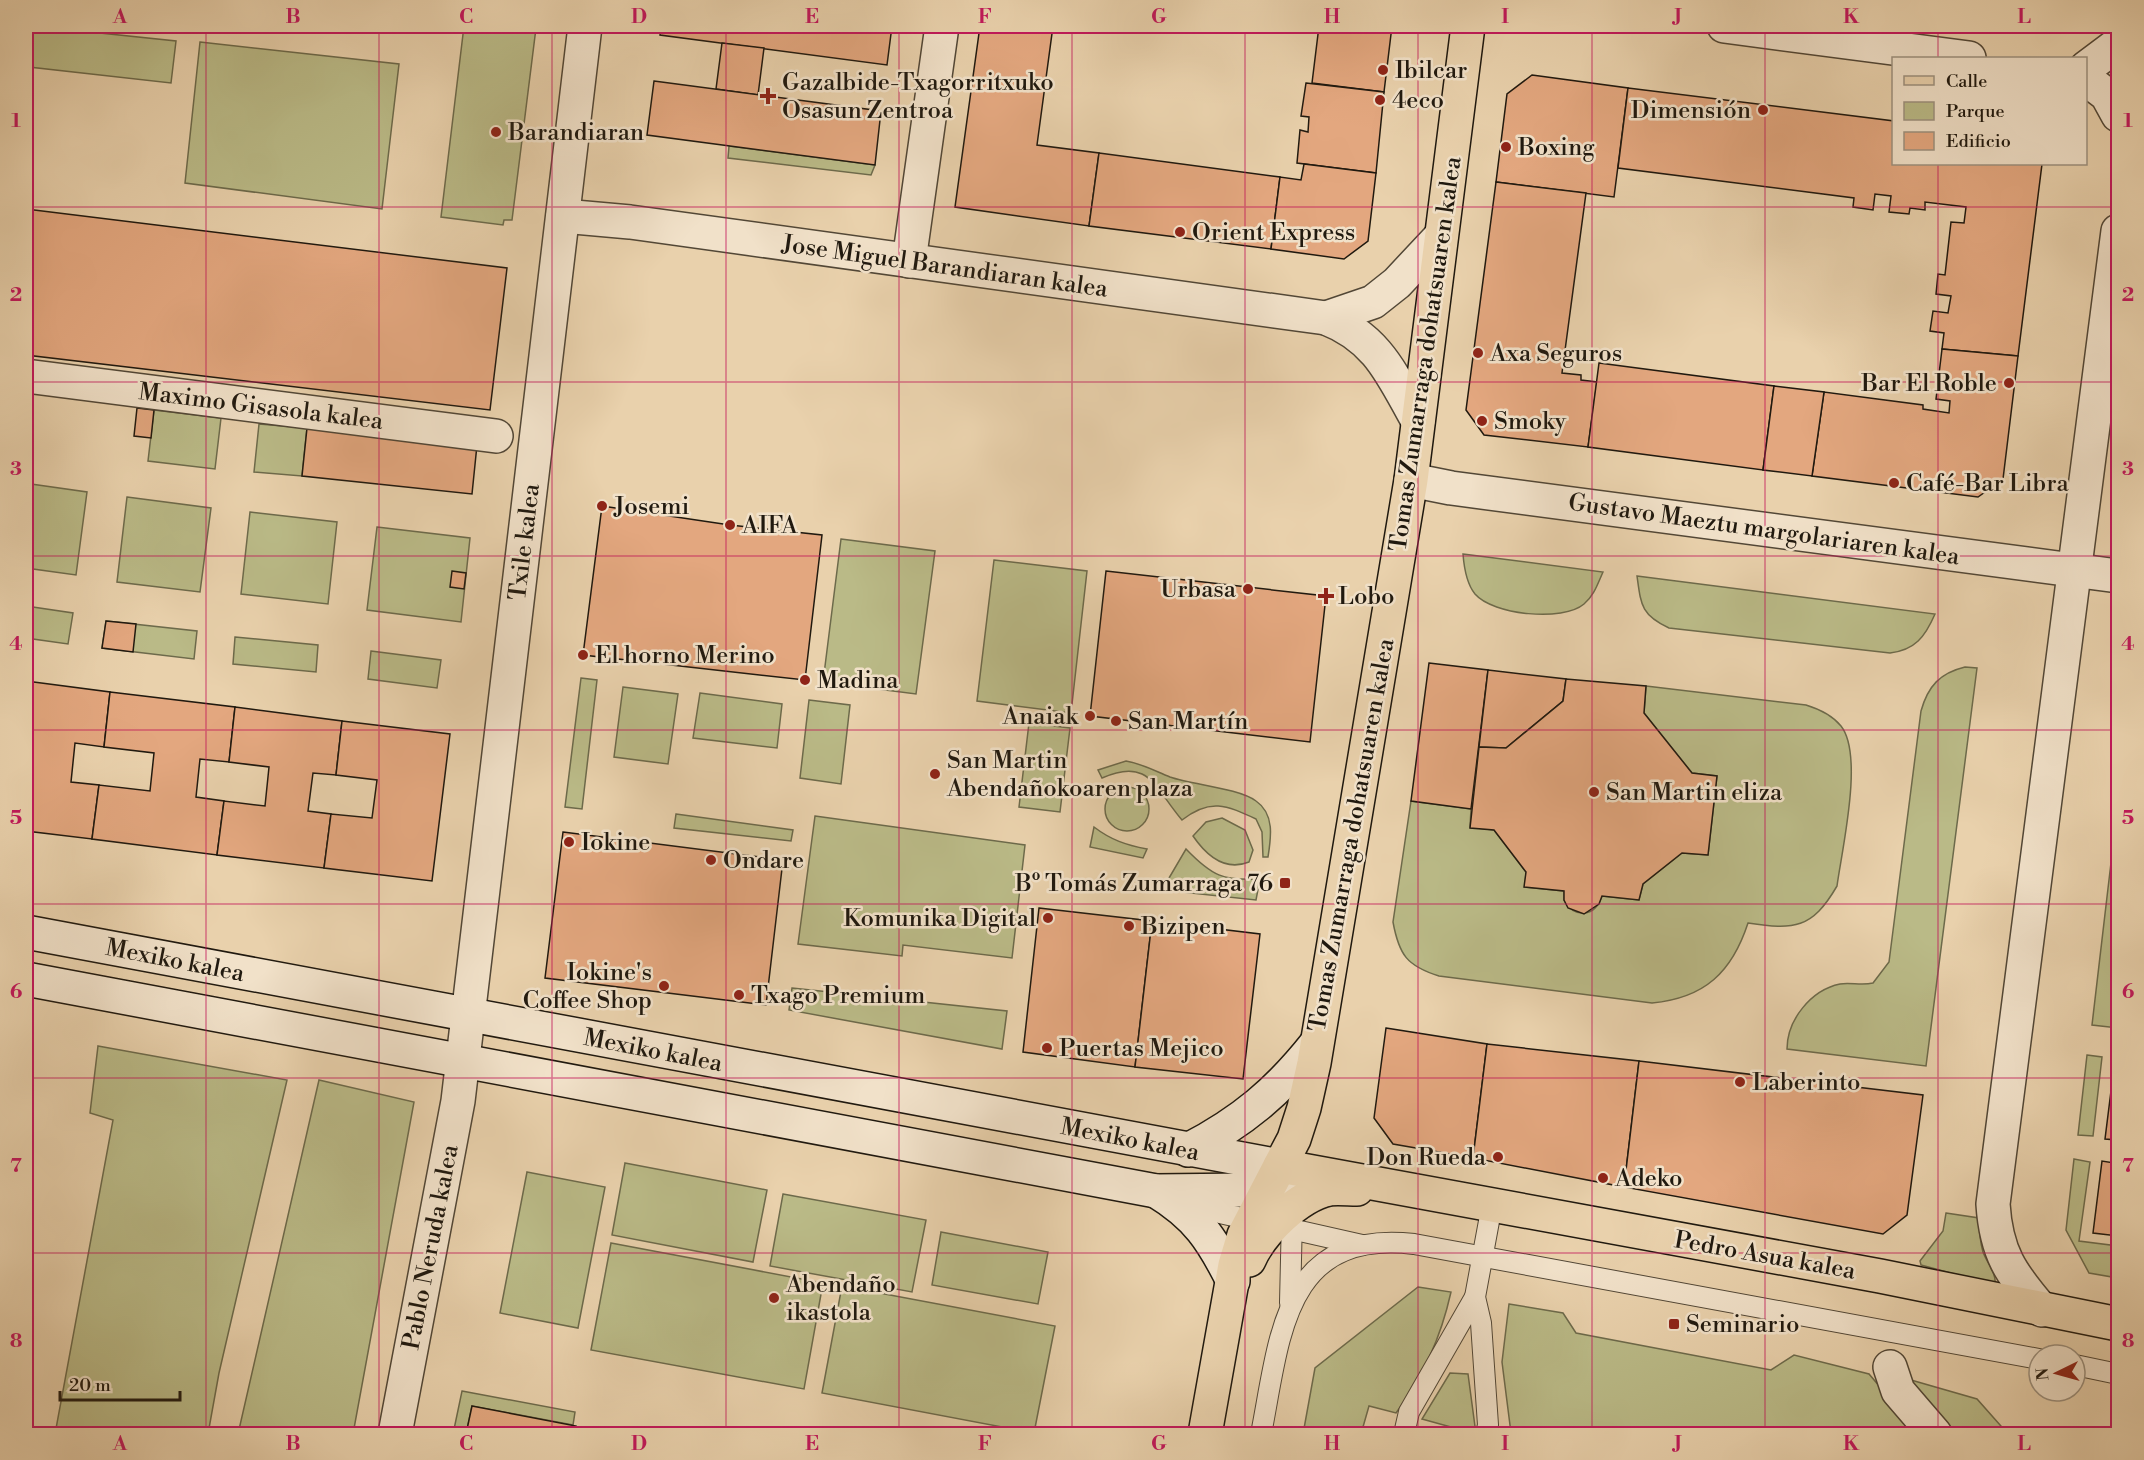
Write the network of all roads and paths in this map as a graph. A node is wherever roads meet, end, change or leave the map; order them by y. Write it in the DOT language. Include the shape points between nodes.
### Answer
graph roads {
  1 [pos="585,26"];
  2 [pos="942,26"];
  3 [pos="1724,26"];
  4 [pos="1470,28"];
  5 [pos="2118,44"];
  6 [pos="1961,57"];
  7 [pos="2087,67"];
  8 [pos="2087,80"];
  9 [pos="2118,115"];
  10 [pos="564,216"];
  11 [pos="2118,231"];
  12 [pos="1441,236"];
  13 [pos="909,261"];
  14 [pos="1326,318"];
  15 [pos="26,376"];
  16 [pos="1418,421"];
  17 [pos="496,436"];
  18 [pos="1411,480"];
  19 [pos="2074,570"];
  20 [pos="2118,576"];
  21 [pos="26,932"];
  22 [pos="26,979"];
  23 [pos="466,1014"];
  24 [pos="1316,1044"];
  25 [pos="462,1059"];
  26 [pos="1188,1149"];
  27 [pos="1410,1190"];
  28 [pos="1282,1193"];
  29 [pos="1166,1197"];
  30 [pos="1492,1204"];
  31 [pos="1362,1245"];
  32 [pos="1481,1257"];
  33 [pos="1230,1295"];
  34 [pos="1475,1297"];
  35 [pos="1290,1304"];
  36 [pos="2042,1310"];
  37 [pos="2118,1324"];
  38 [pos="2027,1357"];
  39 [pos="1890,1367"];
  40 [pos="2087,1368"];
  41 [pos="2118,1374"];
  42 [pos="395,1434"];
  43 [pos="1205,1434"];
  44 [pos="1261,1434"];
  45 [pos="1404,1434"];
  46 [pos="1486,1434"];
  47 [pos="1935,1434"];
  1 -- 10 [label="street, Txile kalea"];
  2 -- 13 [label="street"];
  3 -- 6 [label="street"];
  4 -- 12 [label="main road, Tomas Zumarraga dohatsuaren kalea"];
  5 -- 7 [label="street"];
  8 -- 9 [label="street" via="2107,95"];
  10 -- 13 [label="street, Jose Miguel Barandiaran kalea"];
  10 -- 23 [label="street, Txile kalea"];
  11 -- 19 [label="street"];
  12 -- 14 [label="street, Jose Miguel Barandiaran kalea" via="1397,283 1373,302"];
  12 -- 16 [label="main road, Tomas Zumarraga dohatsuaren kalea"];
  13 -- 14 [label="street, Jose Miguel Barandiaran kalea"];
  14 -- 16 [label="street, Jose Miguel Barandiaran kalea" via="1366,340 1383,359"];
  15 -- 17 [label="street, Maximo Gisasola kalea"];
  16 -- 18 [label="main road, Tomas Zumarraga dohatsuaren kalea"];
  18 -- 19 [label="street, Gustavo Maeztu margolariaren kalea"];
  18 -- 24 [label="main road, Tomas Zumarraga dohatsuaren kalea"];
  19 -- 20 [label="street, Gustavo Maeztu margolariaren kalea"];
  19 -- 36 [label="street" via="1993,1204 2001,1253 2012,1275"];
  21 -- 23 [label="street, Mexiko kalea"];
  22 -- 25 [label="street, Mexiko kalea"];
  23 -- 25 [label="street, Txile kalea"];
  23 -- 26 [label="street, Mexiko kalea"];
  24 -- 26 [label="street" via="1276,1091 1250,1113"];
  24 -- 28 [label="main road, Tomas Zumarraga dohatsuaren kalea"];
  25 -- 29 [label="street, Mexiko kalea"];
  25 -- 42 [label="street, Pablo Neruda kalea" via="458,1101"];
  26 -- 28 [label="street, Mexiko kalea"];
  27 -- 28 [label="main road, Pedro Asua kalea"];
  27 -- 28 [label="main road, Pedro Asua kalea"];
  27 -- 30 [label="main road, Pedro Asua kalea"];
  28 -- 29 [label="street, Mexiko kalea"];
  28 -- 31 [label="lane"];
  28 -- 33 [label="main road, Tomas Zumarraga dohatsuaren kalea" via="1244,1235"];
  28 -- 35 [label="lane"];
  29 -- 33 [label="street" via="1189,1213 1205,1232"];
  30 -- 32 [label="lane"];
  30 -- 36 [label="main road, Pedro Asua kalea"];
  31 -- 32 [label="lane" via="1392,1241"];
  31 -- 35 [label="lane" via="1326,1261 1299,1288"];
  32 -- 34 [label="lane"];
  32 -- 38 [label="lane"];
  33 -- 43 [label="main road, Tomas Zumarraga dohatsuaren kalea"];
  34 -- 45 [label="lane" via="1408,1412"];
  34 -- 46 [label="lane" via="1481,1323"];
  35 -- 44 [label="lane" via="1280,1335"];
  36 -- 37 [label="main road, Pedro Asua kalea"];
  39 -- 47 [label="street" via="1898,1391"];
  40 -- 41 [label="lane"];
}
